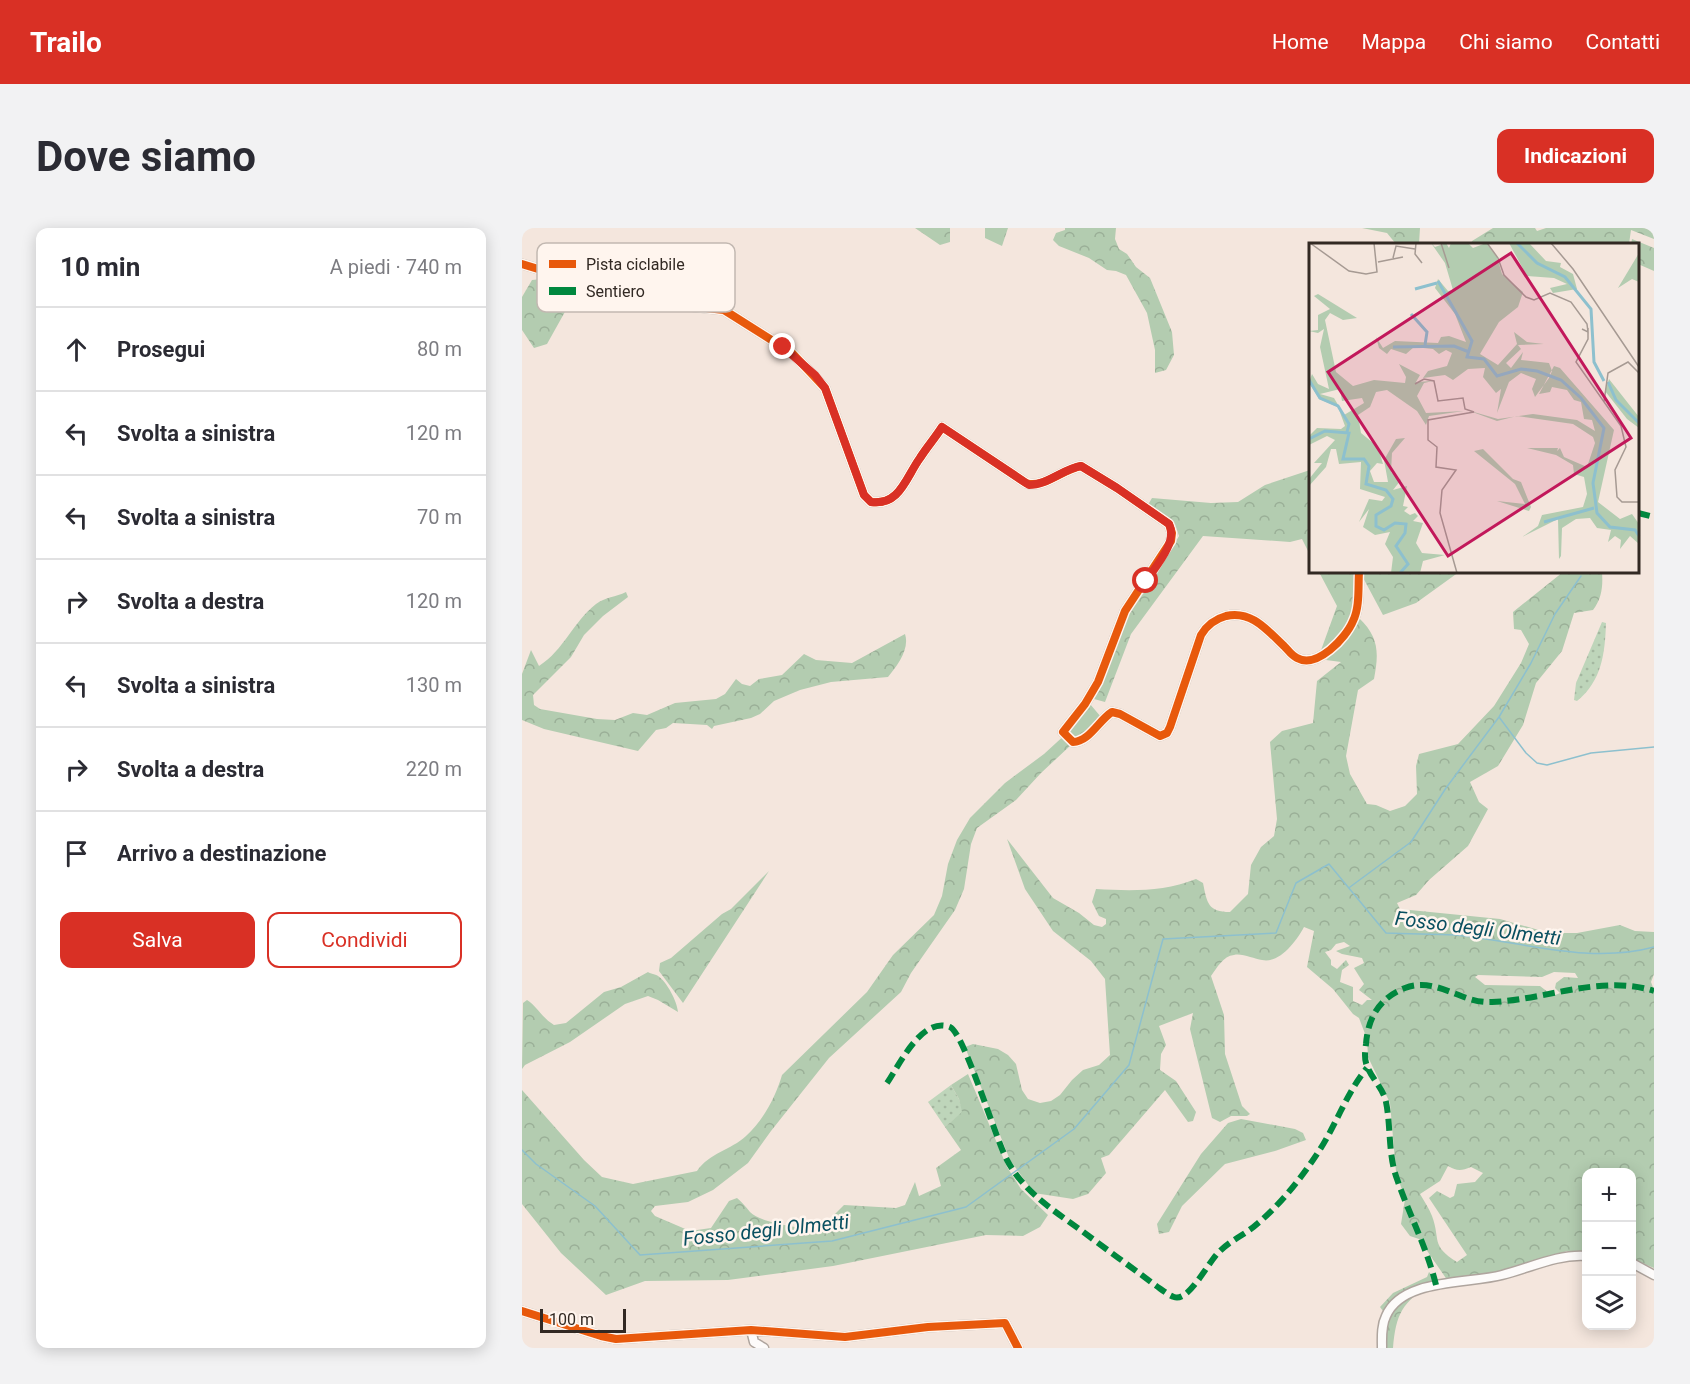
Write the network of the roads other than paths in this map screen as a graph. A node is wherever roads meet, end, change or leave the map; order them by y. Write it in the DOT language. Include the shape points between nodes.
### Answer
graph roads {
  1 [pos="522,264"];
  2 [pos="537,269"];
  3 [pos="727,312"];
  4 [pos="1359,573"];
  5 [pos="1582,1256"];
  6 [pos="1636,1265"];
  7 [pos="1654,1275"];
  8 [pos="522,1311"];
  9 [pos="751,1330"];
  10 [pos="764,1348"];
  11 [pos="1018,1348"];
  12 [pos="1382,1348"];
  1 -- 2 [label="street"];
  3 -- 4 [label="street" via="783,347 825,388 864,495 871,502 886,502 900,491 942,427 1033,485 1081,466 1169,524 1171,541 1125,611 1098,682 1063,732 1073,742 1081,741 1112,712 1160,736 1167,733 1201,635 1207,626 1223,617 1236,614 1250,618 1296,658 1318,658 1334,646 1354,620"];
  5 -- 12 [label="street" via="1548,1260 1500,1276 1420,1289 1388,1312"];
  6 -- 7 [label="street"];
  8 -- 9 [label="street" via="616,1339"];
  9 -- 10 [label="street" via="754,1342"];
  9 -- 11 [label="street" via="845,1337 1005,1323"];
}
